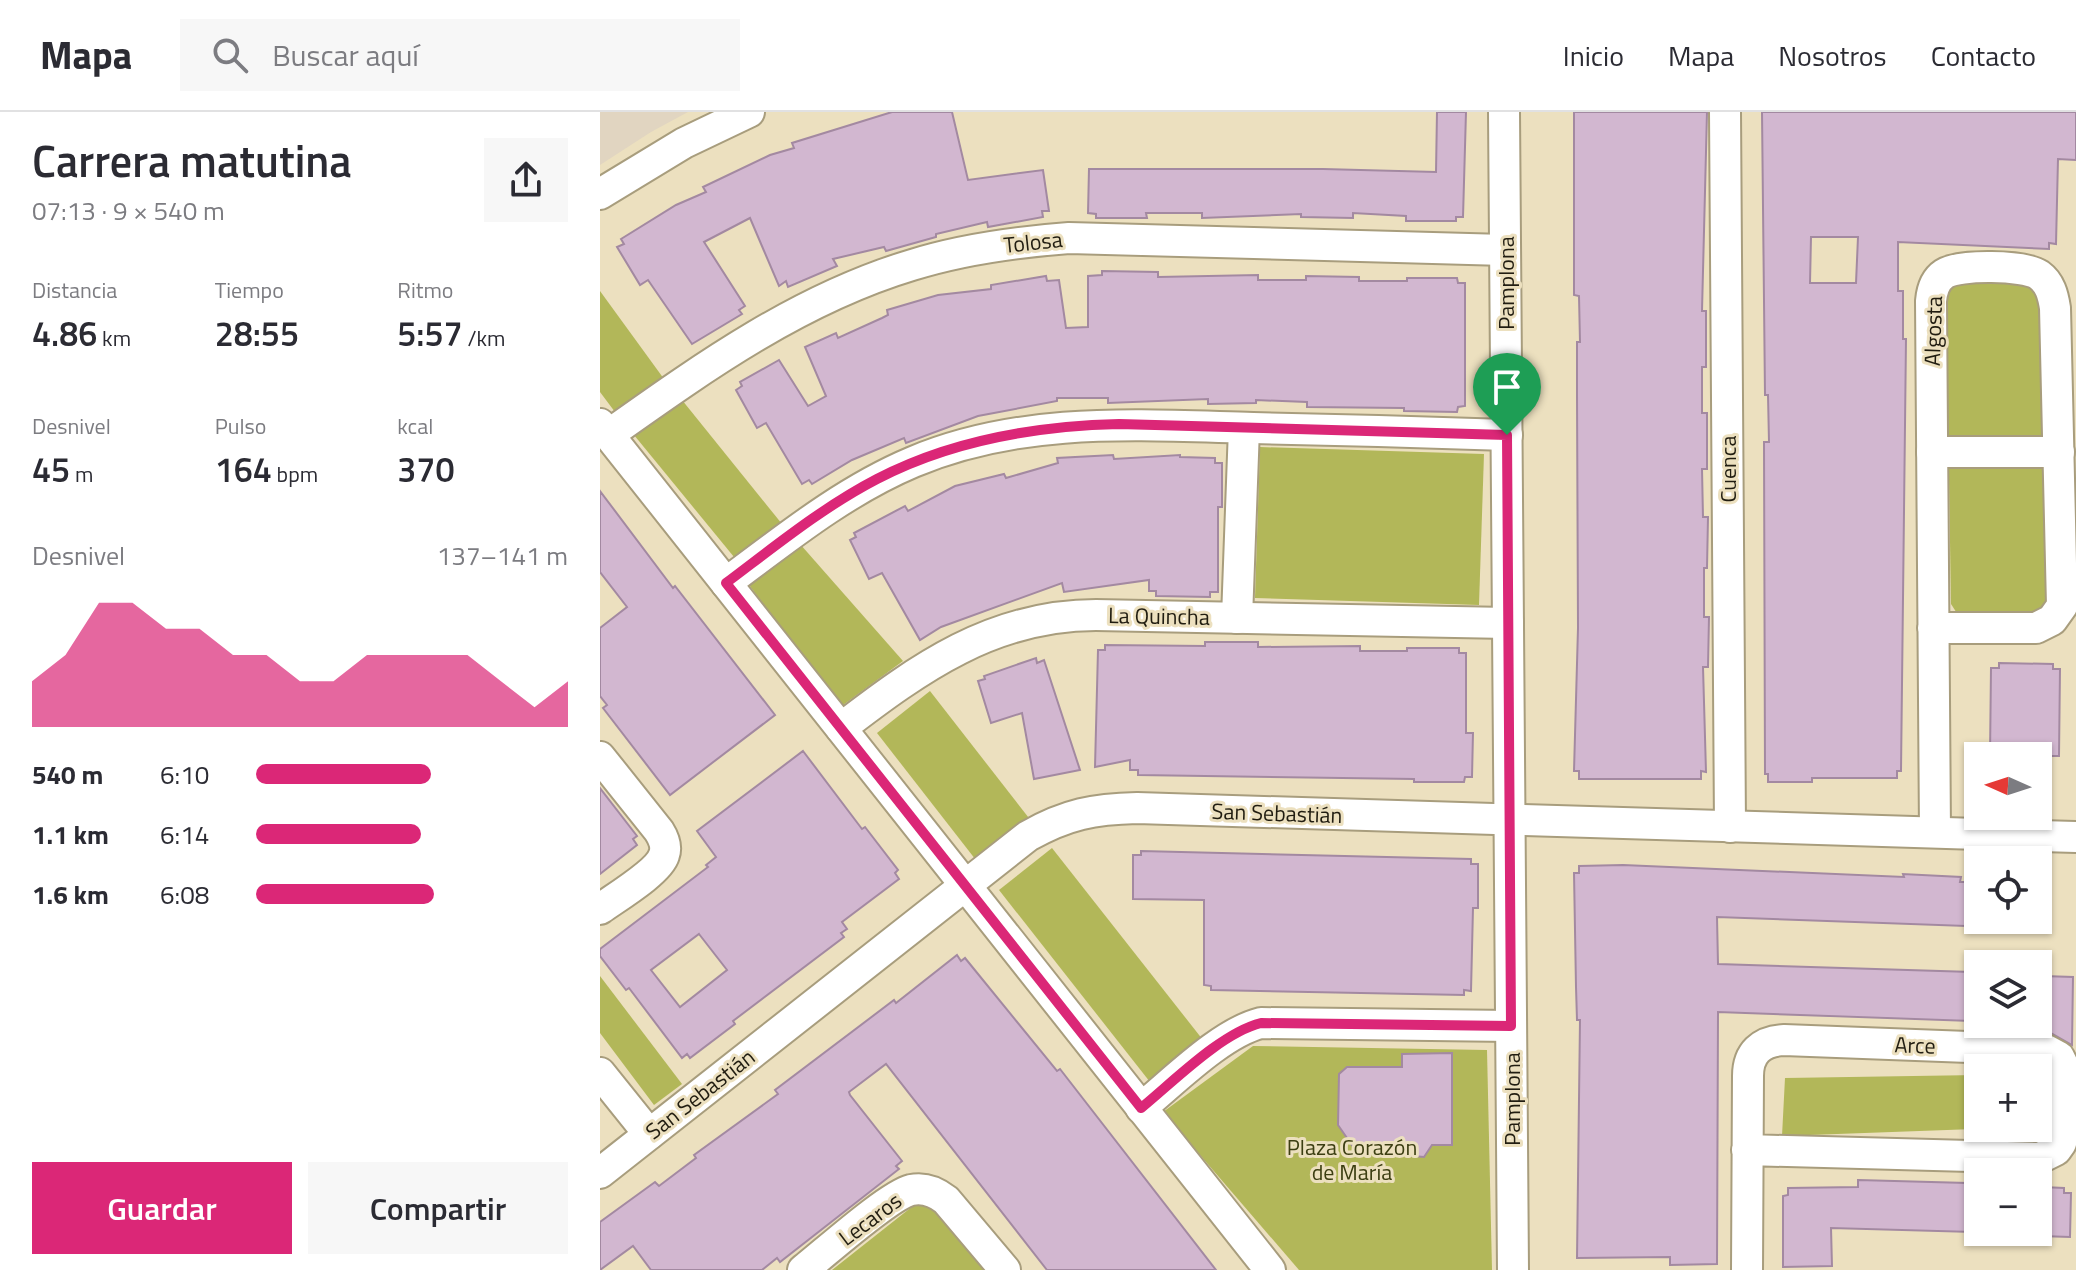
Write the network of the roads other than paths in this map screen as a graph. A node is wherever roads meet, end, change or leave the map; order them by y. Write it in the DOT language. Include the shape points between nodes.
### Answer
graph roads {
  1 [pos="749,112"];
  2 [pos="1504,112"];
  3 [pos="1725,112"];
  4 [pos="600,194"];
  5 [pos="1505,250"];
  6 [pos="1244,428"];
  7 [pos="604,430"];
  8 [pos="1507,435"];
  9 [pos="1932,452"];
  10 [pos="2059,452"];
  11 [pos="726,583"];
  12 [pos="1237,618"];
  13 [pos="1508,623"];
  14 [pos="1933,628"];
  15 [pos="841,728"];
  16 [pos="600,757"];
  17 [pos="1510,820"];
  18 [pos="1730,827"];
  19 [pos="1935,832"];
  20 [pos="2076,837"];
  21 [pos="965,886"];
  22 [pos="600,909"];
  23 [pos="1511,1026"];
  24 [pos="600,1073"];
  25 [pos="1141,1108"];
  26 [pos="649,1134"];
  27 [pos="1747,1150"];
  28 [pos="600,1173"];
  29 [pos="803,1270"];
  30 [pos="1005,1270"];
  31 [pos="1270,1270"];
  32 [pos="1513,1270"];
  33 [pos="1747,1270"];
  1 -- 4 [label="street" via="684,143"];
  2 -- 5 [label="street, Pamplona"];
  3 -- 18 [label="street, Cuenca"];
  5 -- 7 [label="street, Tolosa" via="1069,238 962,252 912,265 818,302 728,351"];
  5 -- 8 [label="street, Pamplona"];
  6 -- 8 [label="street"];
  6 -- 11 [label="street" via="1078,425 954,447 876,479"];
  6 -- 12 [label="street"];
  7 -- 11 [label="street"];
  8 -- 13 [label="street, Pamplona"];
  9 -- 10 [label="street"];
  9 -- 10 [label="street, Algosta" via="1932,292 1940,277 1965,268 2028,270 2050,289"];
  9 -- 14 [label="street, Algosta"];
  10 -- 14 [label="street, Algosta" via="2063,596 2058,613 2036,628"];
  11 -- 15 [label="street"];
  12 -- 13 [label="street, La Quincha"];
  12 -- 15 [label="street, La Quincha" via="1071,615 1023,623 946,656"];
  13 -- 17 [label="street, Pamplona"];
  14 -- 19 [label="street, Algosta"];
  15 -- 21 [label="street"];
  16 -- 22 [label="street" via="665,845 658,865"];
  17 -- 18 [label="street, San Sebastián"];
  17 -- 21 [label="street, San Sebastián" via="1091,810 1028,836"];
  17 -- 23 [label="street, Pamplona"];
  18 -- 19 [label="street, San Sebastián"];
  19 -- 20 [label="street, San Sebastián"];
  21 -- 25 [label="street"];
  21 -- 26 [label="street, San Sebastián"];
  23 -- 25 [label="street" via="1261,1023 1227,1038"];
  23 -- 32 [label="street, Pamplona"];
  24 -- 26 [label="street"];
  25 -- 31 [label="street"];
  26 -- 28 [label="street, San Sebastián"];
  27 -- 27 [label="street, Arce" via="2040,1158 2056,1150 2064,1136 2066,1071 2059,1057 2046,1050 1774,1041 1756,1049 1748,1066"];
  27 -- 33 [label="street, Arce"];
  29 -- 30 [label="street, Lecaros" via="896,1196 921,1189 946,1200"];
}
